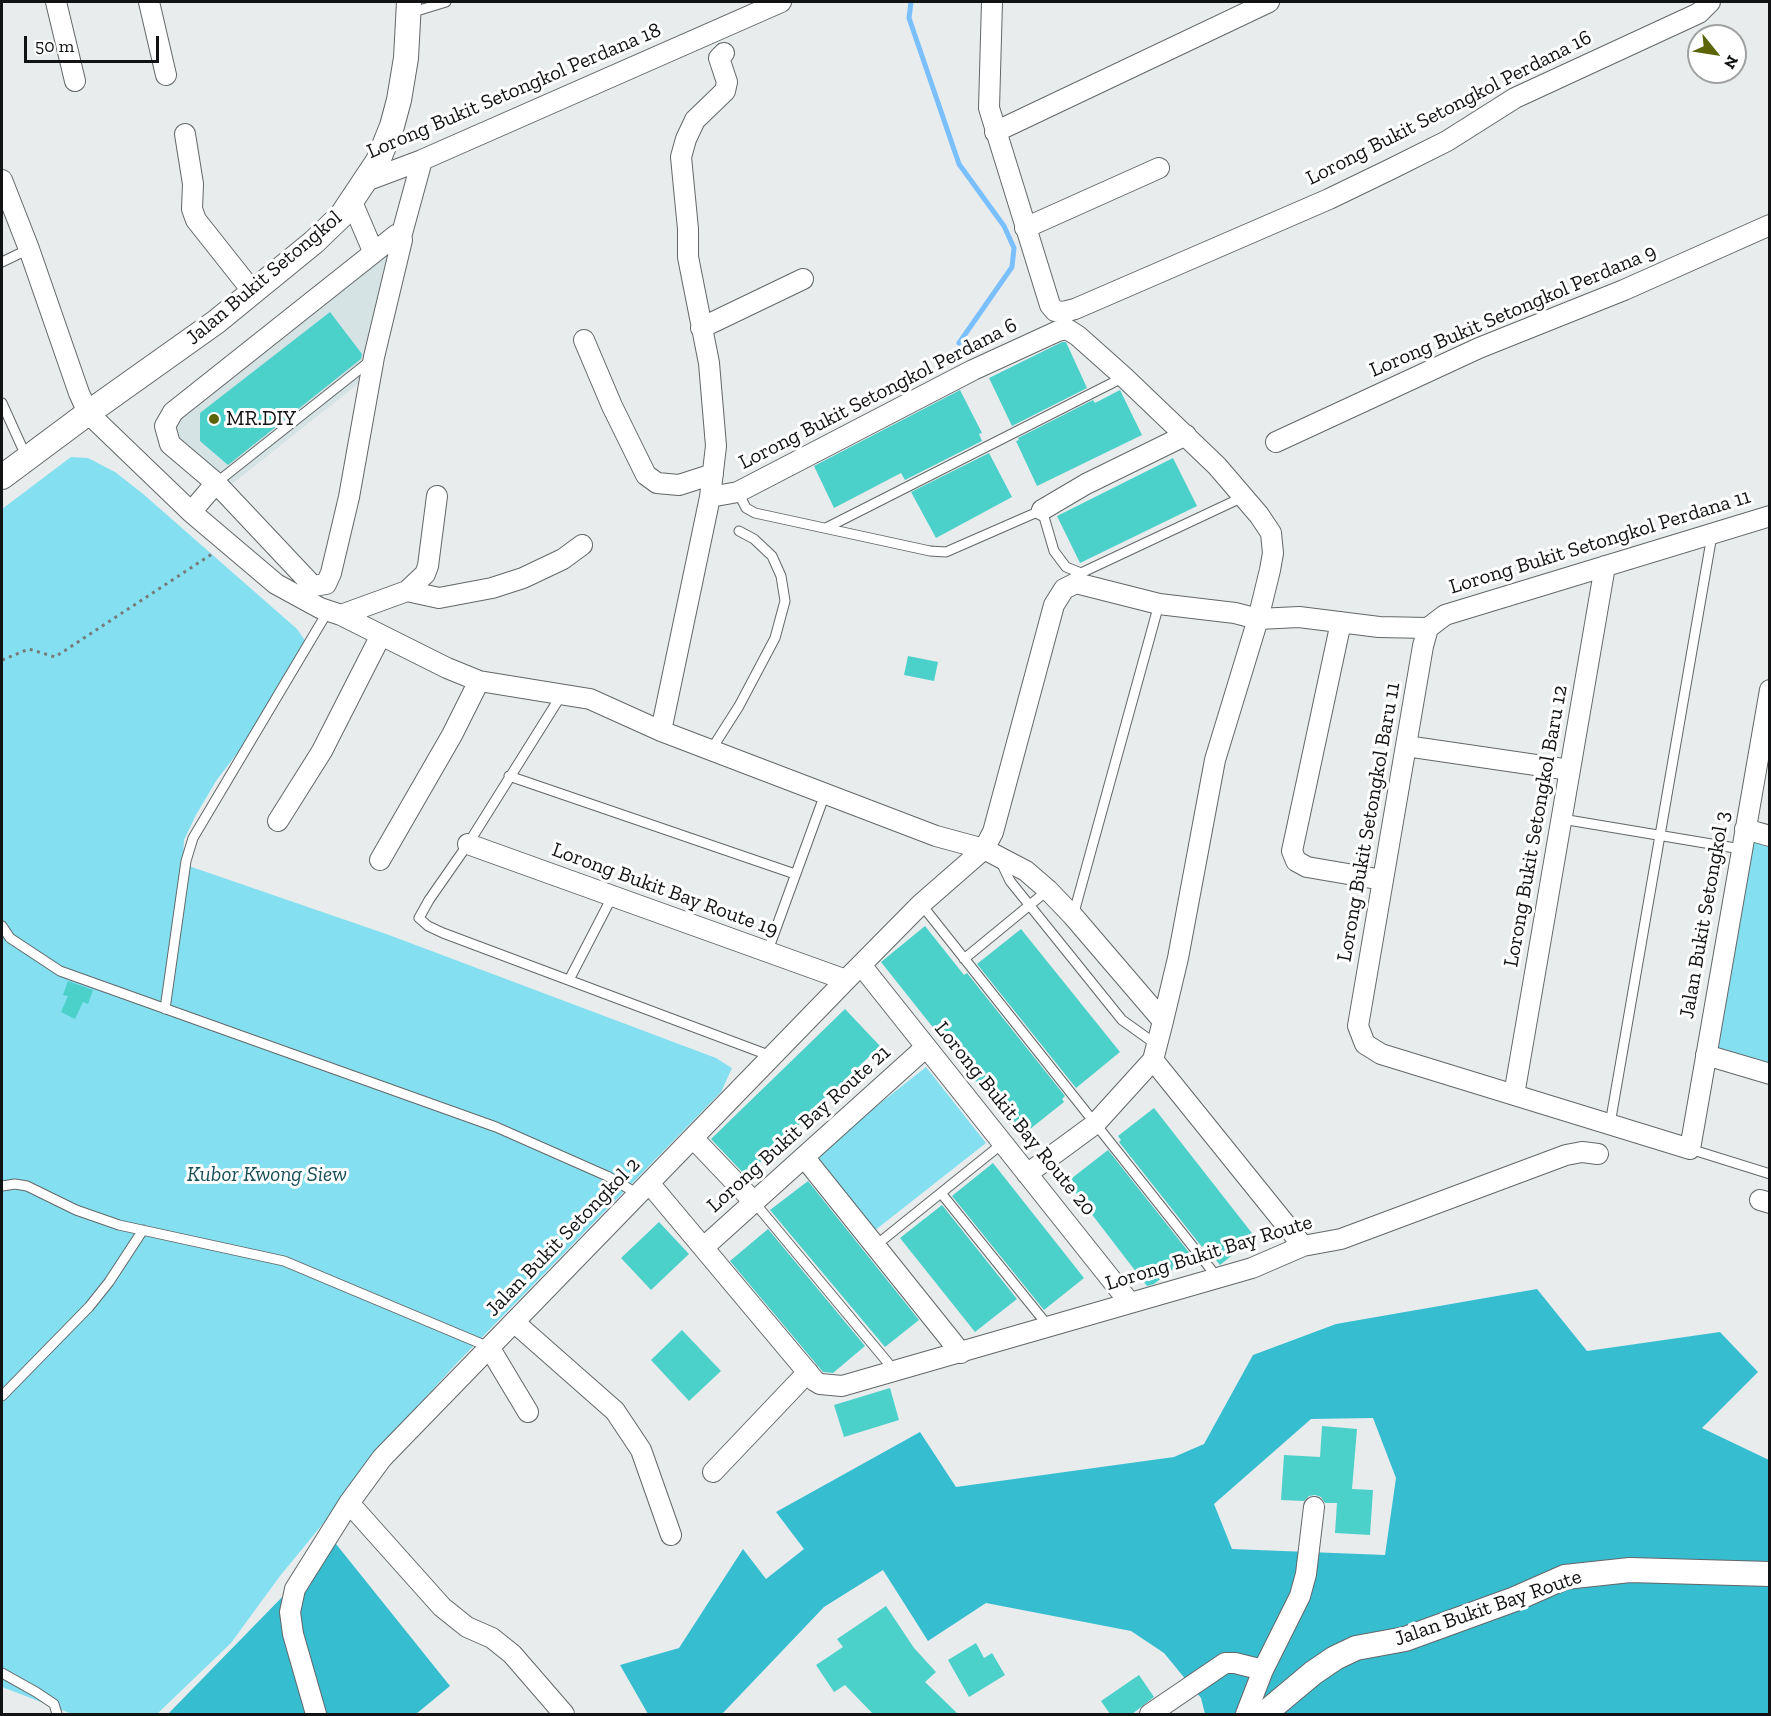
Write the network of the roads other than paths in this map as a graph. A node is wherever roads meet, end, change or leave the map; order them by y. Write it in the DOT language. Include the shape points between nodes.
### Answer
graph roads {
  1 [pos="56,2"];
  2 [pos="149,2"];
  3 [pos="446,2"];
  4 [pos="781,2"];
  5 [pos="992,2"];
  6 [pos="1269,2"];
  7 [pos="1710,2"];
  8 [pos="408,7"];
  9 [pos="724,53"];
  10 [pos="166,75"];
  11 [pos="75,81"];
  12 [pos="995,132"];
  13 [pos="185,134"];
  14 [pos="423,160"];
  15 [pos="1159,168"];
  16 [pos="2,180"];
  17 [pos="366,181"];
  18 [pos="352,202"];
  19 [pos="1770,225"];
  20 [pos="1025,228"];
  21 [pos="401,237"];
  22 [pos="29,249"];
  23 [pos="373,251"];
  24 [pos="2,262"];
  25 [pos="803,279"];
  26 [pos="253,292"];
  27 [pos="701,328"];
  28 [pos="584,340"];
  29 [pos="375,357"];
  30 [pos="1124,377"];
  31 [pos="2,403"];
  32 [pos="88,413"];
  33 [pos="1185,435"];
  34 [pos="1276,442"];
  35 [pos="27,458"];
  36 [pos="713,474"];
  37 [pos="2,477"];
  38 [pos="216,483"];
  39 [pos="738,492"];
  40 [pos="437,496"];
  41 [pos="710,497"];
  42 [pos="1243,497"];
  43 [pos="1042,510"];
  44 [pos="191,512"];
  45 [pos="1769,515"];
  46 [pos="828,528"];
  47 [pos="739,531"];
  48 [pos="1712,532"];
  49 [pos="582,545"];
  50 [pos="1605,566"];
  51 [pos="407,591"];
  52 [pos="1159,604"];
  53 [pos="334,613"];
  54 [pos="1258,619"];
  55 [pos="1341,622"];
  56 [pos="1428,628"];
  57 [pos="381,635"];
  58 [pos="479,681"];
  59 [pos="1770,690"];
  60 [pos="562,694"];
  61 [pos="661,731"];
  62 [pos="1766,734"];
  63 [pos="1406,746"];
  64 [pos="711,750"];
  65 [pos="1570,770"];
  66 [pos="509,776"];
  67 [pos="825,794"];
  68 [pos="1562,819"];
  69 [pos="278,822"];
  70 [pos="1745,829"];
  71 [pos="1660,835"];
  72 [pos="1770,836"];
  73 [pos="468,844"];
  74 [pos="1741,849"];
  75 [pos="991,852"];
  76 [pos="380,860"];
  77 [pos="795,874"];
  78 [pos="1383,880"];
  79 [pos="1048,890"];
  80 [pos="612,897"];
  81 [pos="921,904"];
  82 [pos="1029,905"];
  83 [pos="1072,916"];
  84 [pos="2,926"];
  85 [pos="767,953"];
  86 [pos="964,959"];
  87 [pos="861,965"];
  88 [pos="568,980"];
  89 [pos="846,980"];
  90 [pos="165,1009"];
  91 [pos="1163,1021"];
  92 [pos="926,1047"];
  93 [pos="1155,1052"];
  94 [pos="1706,1055"];
  95 [pos="772,1057"];
  96 [pos="1770,1074"];
  97 [pos="1514,1095"];
  98 [pos="1095,1124"];
  99 [pos="1610,1124"];
  100 [pos="693,1138"];
  101 [pos="1003,1143"];
  102 [pos="1690,1149"];
  103 [pos="1598,1154"];
  104 [pos="804,1157"];
  105 [pos="1028,1174"];
  106 [pos="1770,1174"];
  107 [pos="2,1186"];
  108 [pos="644,1189"];
  109 [pos="941,1193"];
  110 [pos="754,1202"];
  111 [pos="143,1230"];
  112 [pos="875,1246"];
  113 [pos="1303,1246"];
  114 [pos="704,1247"];
  115 [pos="1217,1277"];
  116 [pos="1130,1303"];
  117 [pos="514,1322"];
  118 [pos="1049,1327"];
  119 [pos="489,1347"];
  120 [pos="961,1353"];
  121 [pos="894,1370"];
  122 [pos="808,1372"];
  123 [pos="2,1396"];
  124 [pos="528,1412"];
  125 [pos="713,1472"];
  126 [pos="349,1503"];
  127 [pos="1314,1507"];
  128 [pos="671,1535"];
  129 [pos="1770,1574"];
  130 [pos="1263,1670"];
  131 [pos="2,1672"];
  132 [pos="57,1714"];
  133 [pos="316,1714"];
  134 [pos="564,1714"];
  135 [pos="1150,1714"];
  136 [pos="1246,1714"];
  137 [pos="1264,1714"];
  1 -- 11 [label="street"];
  2 -- 10 [label="street"];
  3 -- 8 [label="lane"];
  4 -- 14 [label="street, Lorong Bukit Setongkol Perdana 18"];
  5 -- 12 [label="street" via="989,108"];
  6 -- 12 [label="street"];
  7 -- 20 [label="street, Lorong Bukit Setongkol Perdana 16" via="1699,13 1515,98 1447,141 1329,199 1075,309 1055,311 1050,305"];
  8 -- 17 [label="street, Jalan Bukit Setongkol" via="399,100 385,144"];
  9 -- 27 [label="street" via="719,58 727,82 724,91 695,120 681,157 688,257"];
  12 -- 20 [label="street"];
  13 -- 26 [label="street" via="196,220"];
  14 -- 17 [label="street, Lorong Bukit Setongkol Perdana 18"];
  14 -- 21 [label="street"];
  15 -- 20 [label="street"];
  16 -- 22 [label="street"];
  17 -- 18 [label="street, Jalan Bukit Setongkol"];
  18 -- 23 [label="street"];
  18 -- 26 [label="street, Jalan Bukit Setongkol" via="314,242"];
  19 -- 34 [label="street, Lorong Bukit Setongkol Perdana 9" via="1624,290 1479,348"];
  21 -- 23 [label="street" via="396,235"];
  21 -- 29 [label="street"];
  22 -- 24 [label="lane"];
  22 -- 32 [label="street"];
  23 -- 38 [label="street" via="173,412 165,426 170,444"];
  25 -- 27 [label="street"];
  26 -- 32 [label="street, Jalan Bukit Setongkol"];
  27 -- 36 [label="street" via="716,431"];
  28 -- 36 [label="street" via="646,475 657,483 680,485"];
  29 -- 38 [label="lane"];
  29 -- 38 [label="street" via="349,497 326,584 313,586"];
  30 -- 33 [label="street"];
  30 -- 39 [label="street, Lorong Bukit Setongkol Perdana 6" via="1078,336 1067,329 1058,331 973,370"];
  30 -- 46 [label="lane"];
  31 -- 35 [label="lane"];
  32 -- 35 [label="street, Jalan Bukit Setongkol"];
  32 -- 44 [label="street"];
  33 -- 42 [label="street"];
  33 -- 43 [label="street"];
  35 -- 37 [label="street, Jalan Bukit Setongkol"];
  36 -- 41 [label="street"];
  38 -- 44 [label="street"];
  39 -- 41 [label="street, Lorong Bukit Setongkol Perdana 6"];
  39 -- 46 [label="lane" via="746,508 755,513"];
  40 -- 51 [label="street" via="428,566"];
  41 -- 61 [label="street"];
  42 -- 43 [label="lane" via="1081,573 1066,567 1054,551"];
  42 -- 54 [label="street" via="1271,533 1273,553"];
  43 -- 46 [label="lane" via="946,552"];
  44 -- 53 [label="street" via="276,584"];
  45 -- 48 [label="street, Lorong Bukit Setongkol Perdana 11"];
  47 -- 64 [label="lane" via="772,556 781,576 785,602 776,638"];
  48 -- 50 [label="street, Lorong Bukit Setongkol Perdana 11"];
  48 -- 71 [label="lane"];
  49 -- 51 [label="street" via="563,559 492,588 439,598"];
  50 -- 56 [label="street, Lorong Bukit Setongkol Perdana 11" via="1445,615"];
  50 -- 65 [label="street, Lorong Bukit Setongkol Baru 12"];
  51 -- 53 [label="street"];
  52 -- 54 [label="street"];
  52 -- 75 [label="street" via="1076,583 1064,590 1054,605 993,832"];
  52 -- 83 [label="lane"];
  53 -- 57 [label="street"];
  53 -- 90 [label="lane" via="193,838 186,861"];
  54 -- 55 [label="street" via="1299,617"];
  54 -- 91 [label="street" via="1215,760"];
  55 -- 56 [label="street"];
  55 -- 78 [label="street" via="1292,851 1296,861 1307,867"];
  56 -- 63 [label="street, Lorong Bukit Setongkol Baru 11"];
  57 -- 58 [label="street"];
  57 -- 69 [label="street" via="322,751"];
  58 -- 60 [label="street"];
  58 -- 76 [label="street"];
  59 -- 62 [label="street, Jalan Bukit Setongkol 3"];
  60 -- 61 [label="street" via="590,699"];
  60 -- 66 [label="lane"];
  61 -- 64 [label="street"];
  62 -- 70 [label="street, Jalan Bukit Setongkol 3"];
  63 -- 65 [label="street"];
  63 -- 78 [label="street, Lorong Bukit Setongkol Baru 11"];
  64 -- 67 [label="street"];
  65 -- 68 [label="street, Lorong Bukit Setongkol Baru 12"];
  66 -- 73 [label="lane"];
  66 -- 77 [label="lane"];
  67 -- 75 [label="street" via="936,836"];
  67 -- 77 [label="lane"];
  68 -- 71 [label="lane"];
  68 -- 97 [label="street, Lorong Bukit Setongkol Baru 12"];
  70 -- 72 [label="street"];
  70 -- 74 [label="street, Jalan Bukit Setongkol 3"];
  71 -- 74 [label="lane"];
  71 -- 99 [label="lane"];
  73 -- 80 [label="street, Lorong Bukit Bay Route 19"];
  73 -- 88 [label="lane" via="419,918 443,933"];
  74 -- 94 [label="street, Jalan Bukit Setongkol 3"];
  75 -- 79 [label="street" via="1026,871"];
  75 -- 81 [label="street, Jalan Bukit Setongkol 2"];
  75 -- 82 [label="lane"];
  77 -- 85 [label="lane"];
  78 -- 97 [label="street, Lorong Bukit Setongkol Baru 11" via="1358,1026 1365,1044 1382,1054"];
  79 -- 82 [label="lane"];
  79 -- 83 [label="street"];
  80 -- 85 [label="street, Lorong Bukit Bay Route 19"];
  80 -- 88 [label="lane"];
  81 -- 86 [label="lane"];
  81 -- 87 [label="street, Jalan Bukit Setongkol 2"];
  82 -- 86 [label="lane"];
  82 -- 93 [label="lane" via="1122,1020"];
  83 -- 91 [label="street"];
  84 -- 90 [label="lane" via="10,938 60,971"];
  85 -- 89 [label="street, Lorong Bukit Bay Route 19"];
  86 -- 98 [label="lane"];
  87 -- 89 [label="street, Jalan Bukit Setongkol 2"];
  87 -- 92 [label="street, Lorong Bukit Bay Route 20"];
  88 -- 95 [label="lane"];
  89 -- 95 [label="street, Jalan Bukit Setongkol 2"];
  90 -- 108 [label="lane" via="496,1127"];
  91 -- 93 [label="street"];
  92 -- 101 [label="street, Lorong Bukit Bay Route 20"];
  92 -- 104 [label="street, Lorong Bukit Bay Route 21"];
  93 -- 98 [label="street"];
  93 -- 113 [label="street"];
  94 -- 96 [label="street"];
  94 -- 102 [label="street, Jalan Bukit Setongkol 3"];
  95 -- 100 [label="street, Jalan Bukit Setongkol 2"];
  97 -- 99 [label="street"];
  98 -- 105 [label="street"];
  98 -- 115 [label="lane"];
  99 -- 102 [label="street"];
  100 -- 108 [label="street, Jalan Bukit Setongkol 2"];
  100 -- 110 [label="street"];
  101 -- 105 [label="street, Lorong Bukit Bay Route 20"];
  101 -- 109 [label="lane"];
  102 -- 106 [label="lane"];
  103 -- 113 [label="street, Lorong Bukit Bay Route" via="1566,1155 1341,1239"];
  104 -- 110 [label="street, Lorong Bukit Bay Route 21"];
  104 -- 112 [label="street"];
  105 -- 116 [label="street, Lorong Bukit Bay Route 20"];
  107 -- 111 [label="lane" via="27,1186 76,1210"];
  108 -- 114 [label="street"];
  108 -- 117 [label="street, Jalan Bukit Setongkol 2"];
  109 -- 112 [label="lane"];
  109 -- 118 [label="lane"];
  110 -- 114 [label="street, Lorong Bukit Bay Route 21"];
  110 -- 121 [label="lane"];
  111 -- 119 [label="lane" via="284,1261"];
  111 -- 123 [label="lane" via="89,1307"];
  112 -- 120 [label="street"];
  113 -- 115 [label="street, Lorong Bukit Bay Route" via="1252,1268"];
  114 -- 122 [label="street"];
  115 -- 116 [label="street, Lorong Bukit Bay Route"];
  116 -- 118 [label="street, Lorong Bukit Bay Route"];
  117 -- 119 [label="street, Jalan Bukit Setongkol 2"];
  117 -- 128 [label="street" via="615,1411 641,1450"];
  118 -- 120 [label="street, Lorong Bukit Bay Route"];
  119 -- 124 [label="street"];
  119 -- 126 [label="street, Jalan Bukit Setongkol 2" via="382,1458"];
  120 -- 121 [label="street, Lorong Bukit Bay Route"];
  121 -- 122 [label="street, Lorong Bukit Bay Route" via="842,1386 815,1381"];
  122 -- 125 [label="street"];
  126 -- 133 [label="street, Jalan Bukit Setongkol 2" via="295,1589 290,1612"];
  126 -- 134 [label="street" via="442,1607 512,1654"];
  127 -- 130 [label="street" via="1300,1596"];
  129 -- 137 [label="street, Jalan Bukit Bay Route" via="1630,1570 1565,1577 1406,1639 1356,1648 1313,1673"];
  130 -- 135 [label="street" via="1225,1663"];
  130 -- 136 [label="street"];
  131 -- 132 [label="lane" via="54,1704"];
}
